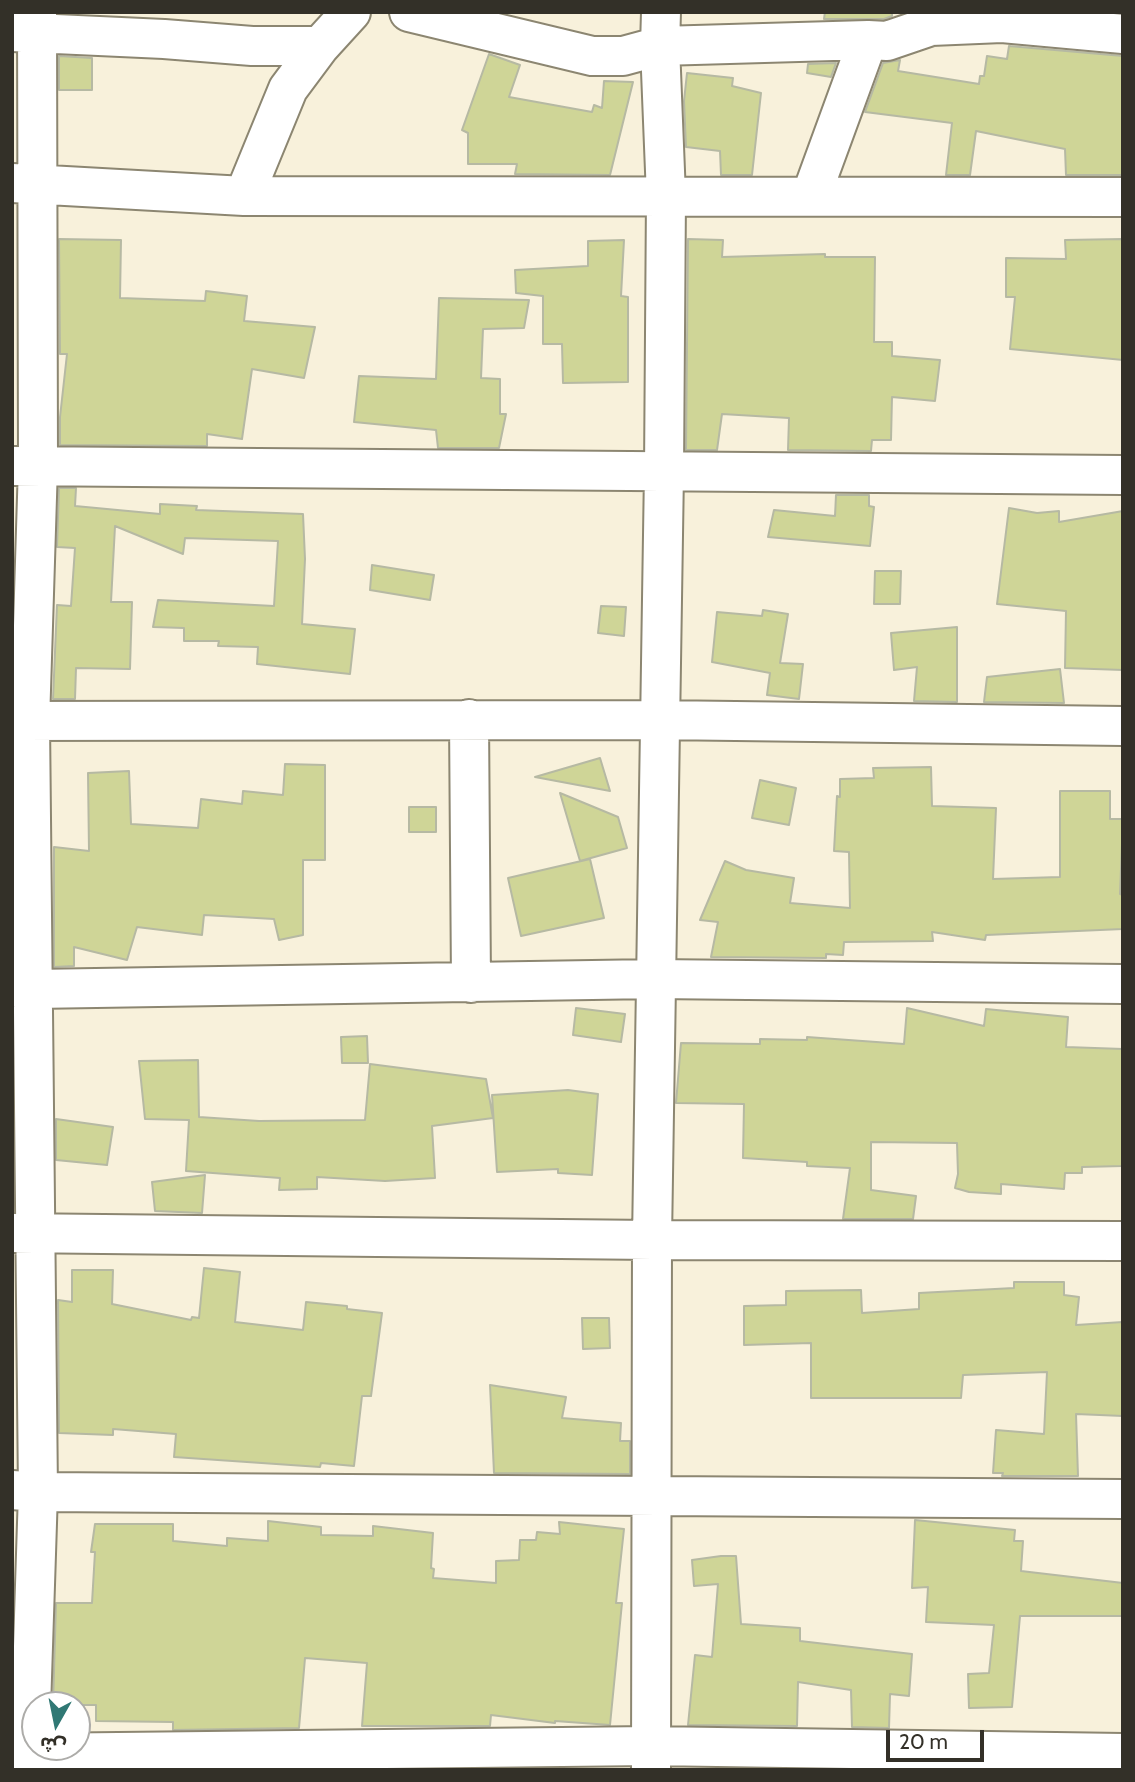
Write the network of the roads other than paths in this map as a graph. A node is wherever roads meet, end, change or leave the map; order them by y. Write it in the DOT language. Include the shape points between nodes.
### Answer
graph roads {
  1 [pos="351,12"];
  2 [pos="409,12"];
  3 [pos="29,25"];
  4 [pos="1120,26"];
  5 [pos="661,29"];
  6 [pos="868,40"];
  7 [pos="320,46"];
  8 [pos="26,183"];
  9 [pos="244,196"];
  10 [pos="666,196"];
  11 [pos="811,196"];
  12 [pos="1123,197"];
  13 [pos="25,466"];
  14 [pos="664,471"];
  15 [pos="1123,475"];
  16 [pos="469,719"];
  17 [pos="658,720"];
  18 [pos="21,721"];
  19 [pos="1123,726"];
  20 [pos="654,979"];
  21 [pos="471,983"];
  22 [pos="1123,984"];
  23 [pos="23,988"];
  24 [pos="24,1234"];
  25 [pos="652,1240"];
  26 [pos="1123,1241"];
  27 [pos="25,1491"];
  28 [pos="651,1495"];
  29 [pos="1123,1499"];
  30 [pos="24,1691"];
  31 [pos="1123,1753"];
  32 [pos="91,1758"];
  33 [pos="650,1758"];
  1 -- 7 [label="street"];
  2 -- 5 [label="street" via="592,56 623,56"];
  3 -- 7 [label="street" via="252,46"];
  3 -- 8 [label="street"];
  4 -- 6 [label="street" via="932,26 887,41"];
  5 -- 6 [label="street"];
  5 -- 10 [label="street"];
  6 -- 11 [label="street"];
  7 -- 9 [label="street" via="288,89"];
  8 -- 9 [label="street"];
  8 -- 13 [label="street"];
  9 -- 10 [label="street"];
  10 -- 11 [label="street"];
  10 -- 14 [label="street"];
  11 -- 12 [label="street"];
  13 -- 14 [label="street"];
  13 -- 18 [label="street"];
  14 -- 15 [label="street"];
  14 -- 17 [label="street"];
  16 -- 17 [label="street"];
  16 -- 18 [label="street"];
  16 -- 21 [label="street"];
  17 -- 19 [label="street"];
  17 -- 20 [label="street"];
  18 -- 23 [label="street"];
  20 -- 21 [label="street"];
  20 -- 22 [label="street"];
  20 -- 25 [label="street"];
  21 -- 23 [label="street"];
  23 -- 24 [label="street"];
  24 -- 25 [label="street"];
  24 -- 27 [label="street"];
  25 -- 26 [label="street"];
  25 -- 28 [label="street"];
  27 -- 28 [label="street"];
  27 -- 30 [label="street"];
  28 -- 29 [label="street"];
  28 -- 33 [label="street"];
  31 -- 33 [label="street"];
  32 -- 33 [label="street"];
}
